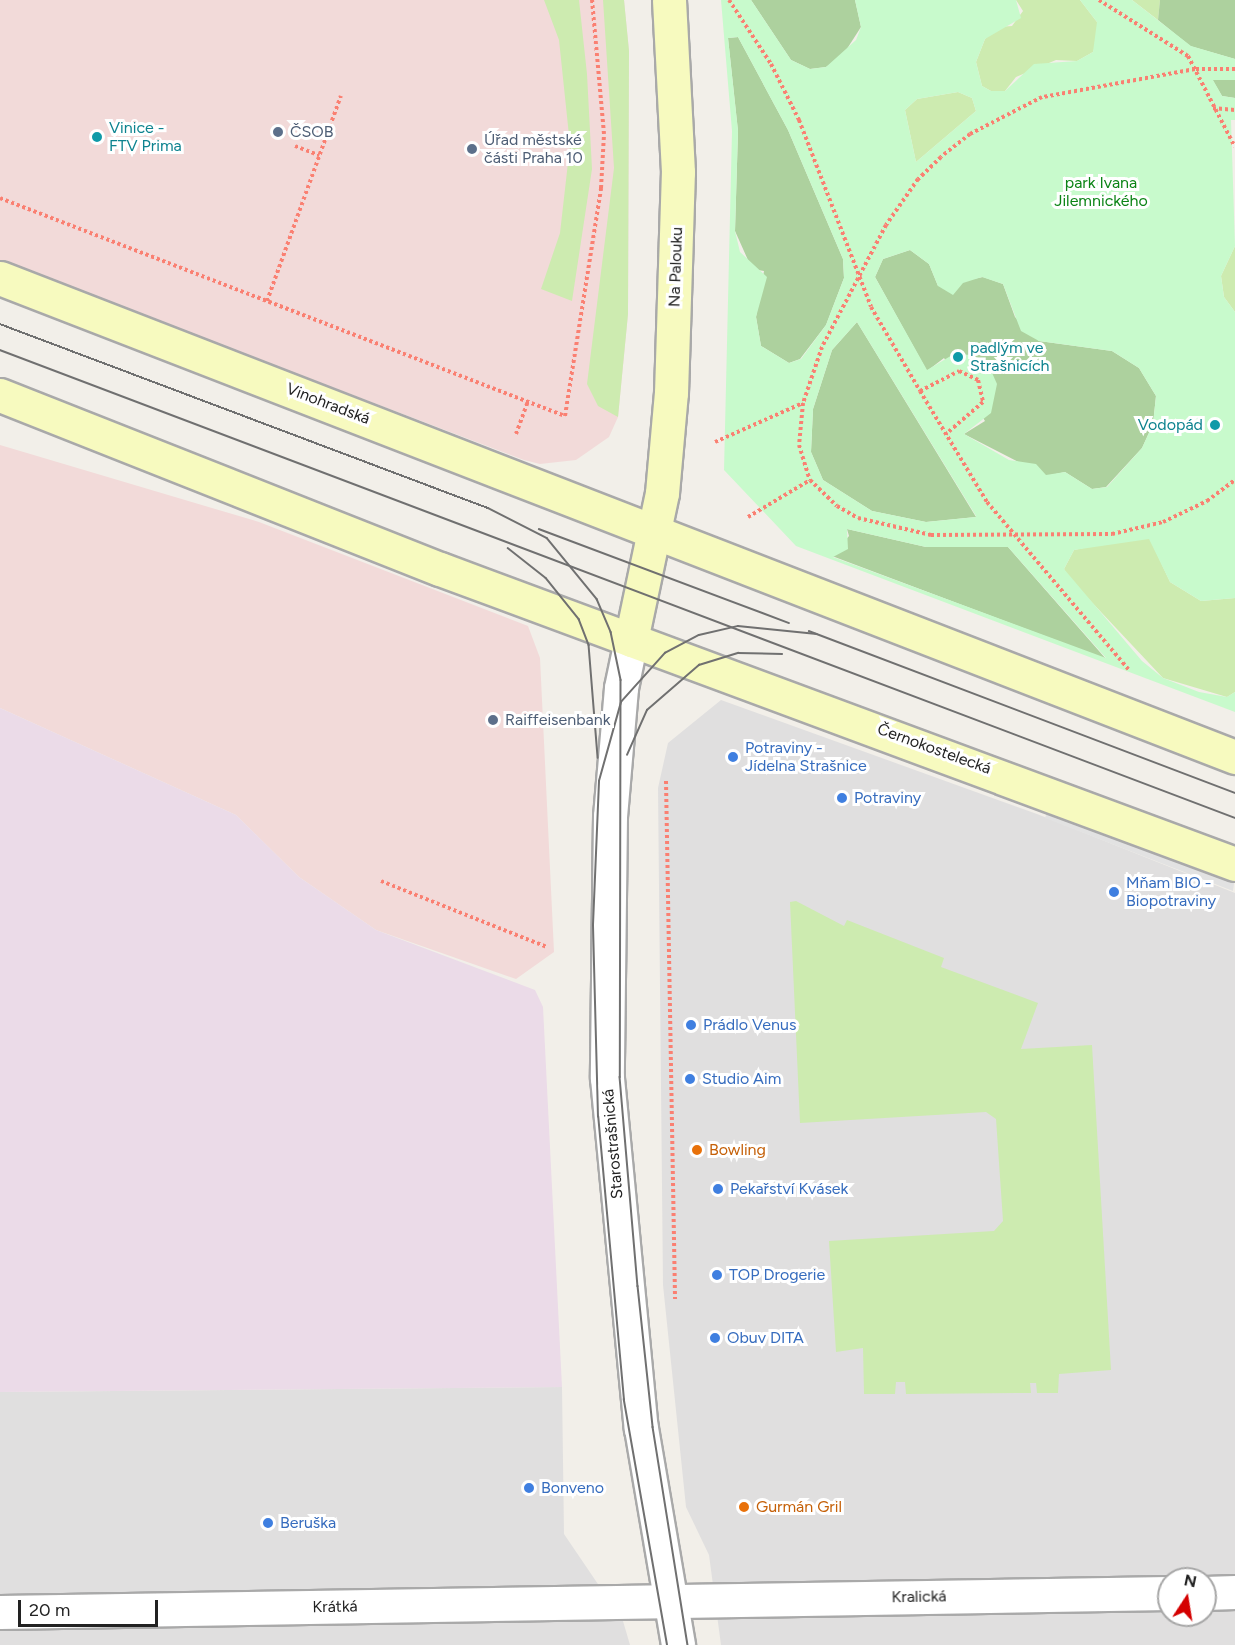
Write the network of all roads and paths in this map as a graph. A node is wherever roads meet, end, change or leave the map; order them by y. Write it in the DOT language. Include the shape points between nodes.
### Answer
graph roads {
  1 [pos="592,0"];
  2 [pos="669,0"];
  3 [pos="729,0"];
  4 [pos="1100,0"];
  5 [pos="1195,69"];
  6 [pos="1235,69"];
  7 [pos="341,96"];
  8 [pos="1214,108"];
  9 [pos="1235,110"];
  10 [pos="295,146"];
  11 [pos="1235,147"];
  12 [pos="319,154"];
  13 [pos="0,198"];
  14 [pos="861,274"];
  15 [pos="0,278"];
  16 [pos="267,300"];
  17 [pos="920,391"];
  18 [pos="0,395"];
  19 [pos="528,401"];
  20 [pos="803,403"];
  21 [pos="946,434"];
  22 [pos="715,442"];
  23 [pos="512,445"];
  24 [pos="810,480"];
  25 [pos="1235,480"];
  26 [pos="748,517"];
  27 [pos="654,533"];
  28 [pos="1016,536"];
  29 [pos="631,640"];
  30 [pos="1132,674"];
  31 [pos="1235,757"];
  32 [pos="666,781"];
  33 [pos="1235,864"];
  34 [pos="381,881"];
  35 [pos="547,947"];
  36 [pos="675,1299"];
  37 [pos="1235,1592"];
  38 [pos="1157,1593"];
  39 [pos="1217,1593"];
  40 [pos="669,1601"];
  41 [pos="0,1612"];
  42 [pos="678,1645"];
  1 -- 19 [label="path" via="604,134 601,188 565,416"];
  2 -- 27 [label="main road, Na Palouku" via="678,172 676,279 667,453"];
  3 -- 14 [label="path" via="799,120"];
  4 -- 5 [label="path" via="1188,56"];
  5 -- 6 [label="path"];
  5 -- 8 [label="path"];
  5 -- 14 [label="path" via="1042,97 970,134 918,179"];
  7 -- 12 [label="path"];
  8 -- 9 [label="path"];
  8 -- 11 [label="path"];
  10 -- 12 [label="path"];
  12 -- 16 [label="path"];
  13 -- 16 [label="path"];
  14 -- 17 [label="path" via="871,308"];
  14 -- 20 [label="path" via="818,356"];
  15 -- 27 [label="main road, Vinohradská"];
  16 -- 19 [label="path"];
  17 -- 21 [label="path"];
  17 -- 21 [label="path" via="959,371 978,380 983,402"];
  18 -- 29 [label="main road"];
  19 -- 23 [label="path"];
  20 -- 22 [label="path"];
  20 -- 24 [label="path" via="800,445"];
  21 -- 28 [label="path" via="987,502"];
  24 -- 26 [label="path"];
  24 -- 28 [label="path" via="851,514 894,528 931,536"];
  25 -- 28 [label="path" via="1207,501 1163,522 1112,534"];
  27 -- 29 [label="main road, Na Palouku"];
  27 -- 31 [label="main road"];
  28 -- 30 [label="path"];
  29 -- 33 [label="main road, Černokostelecká"];
  29 -- 40 [label="street, Starostrašnická" via="621,688 610,816 605,1033 630,1340"];
  32 -- 36 [label="path"];
  34 -- 35 [label="path"];
  37 -- 39 [label="street"];
  38 -- 40 [label="street, Kralická"];
  40 -- 41 [label="street, Krátká"];
  40 -- 42 [label="street, Starostrašnická"];
}
